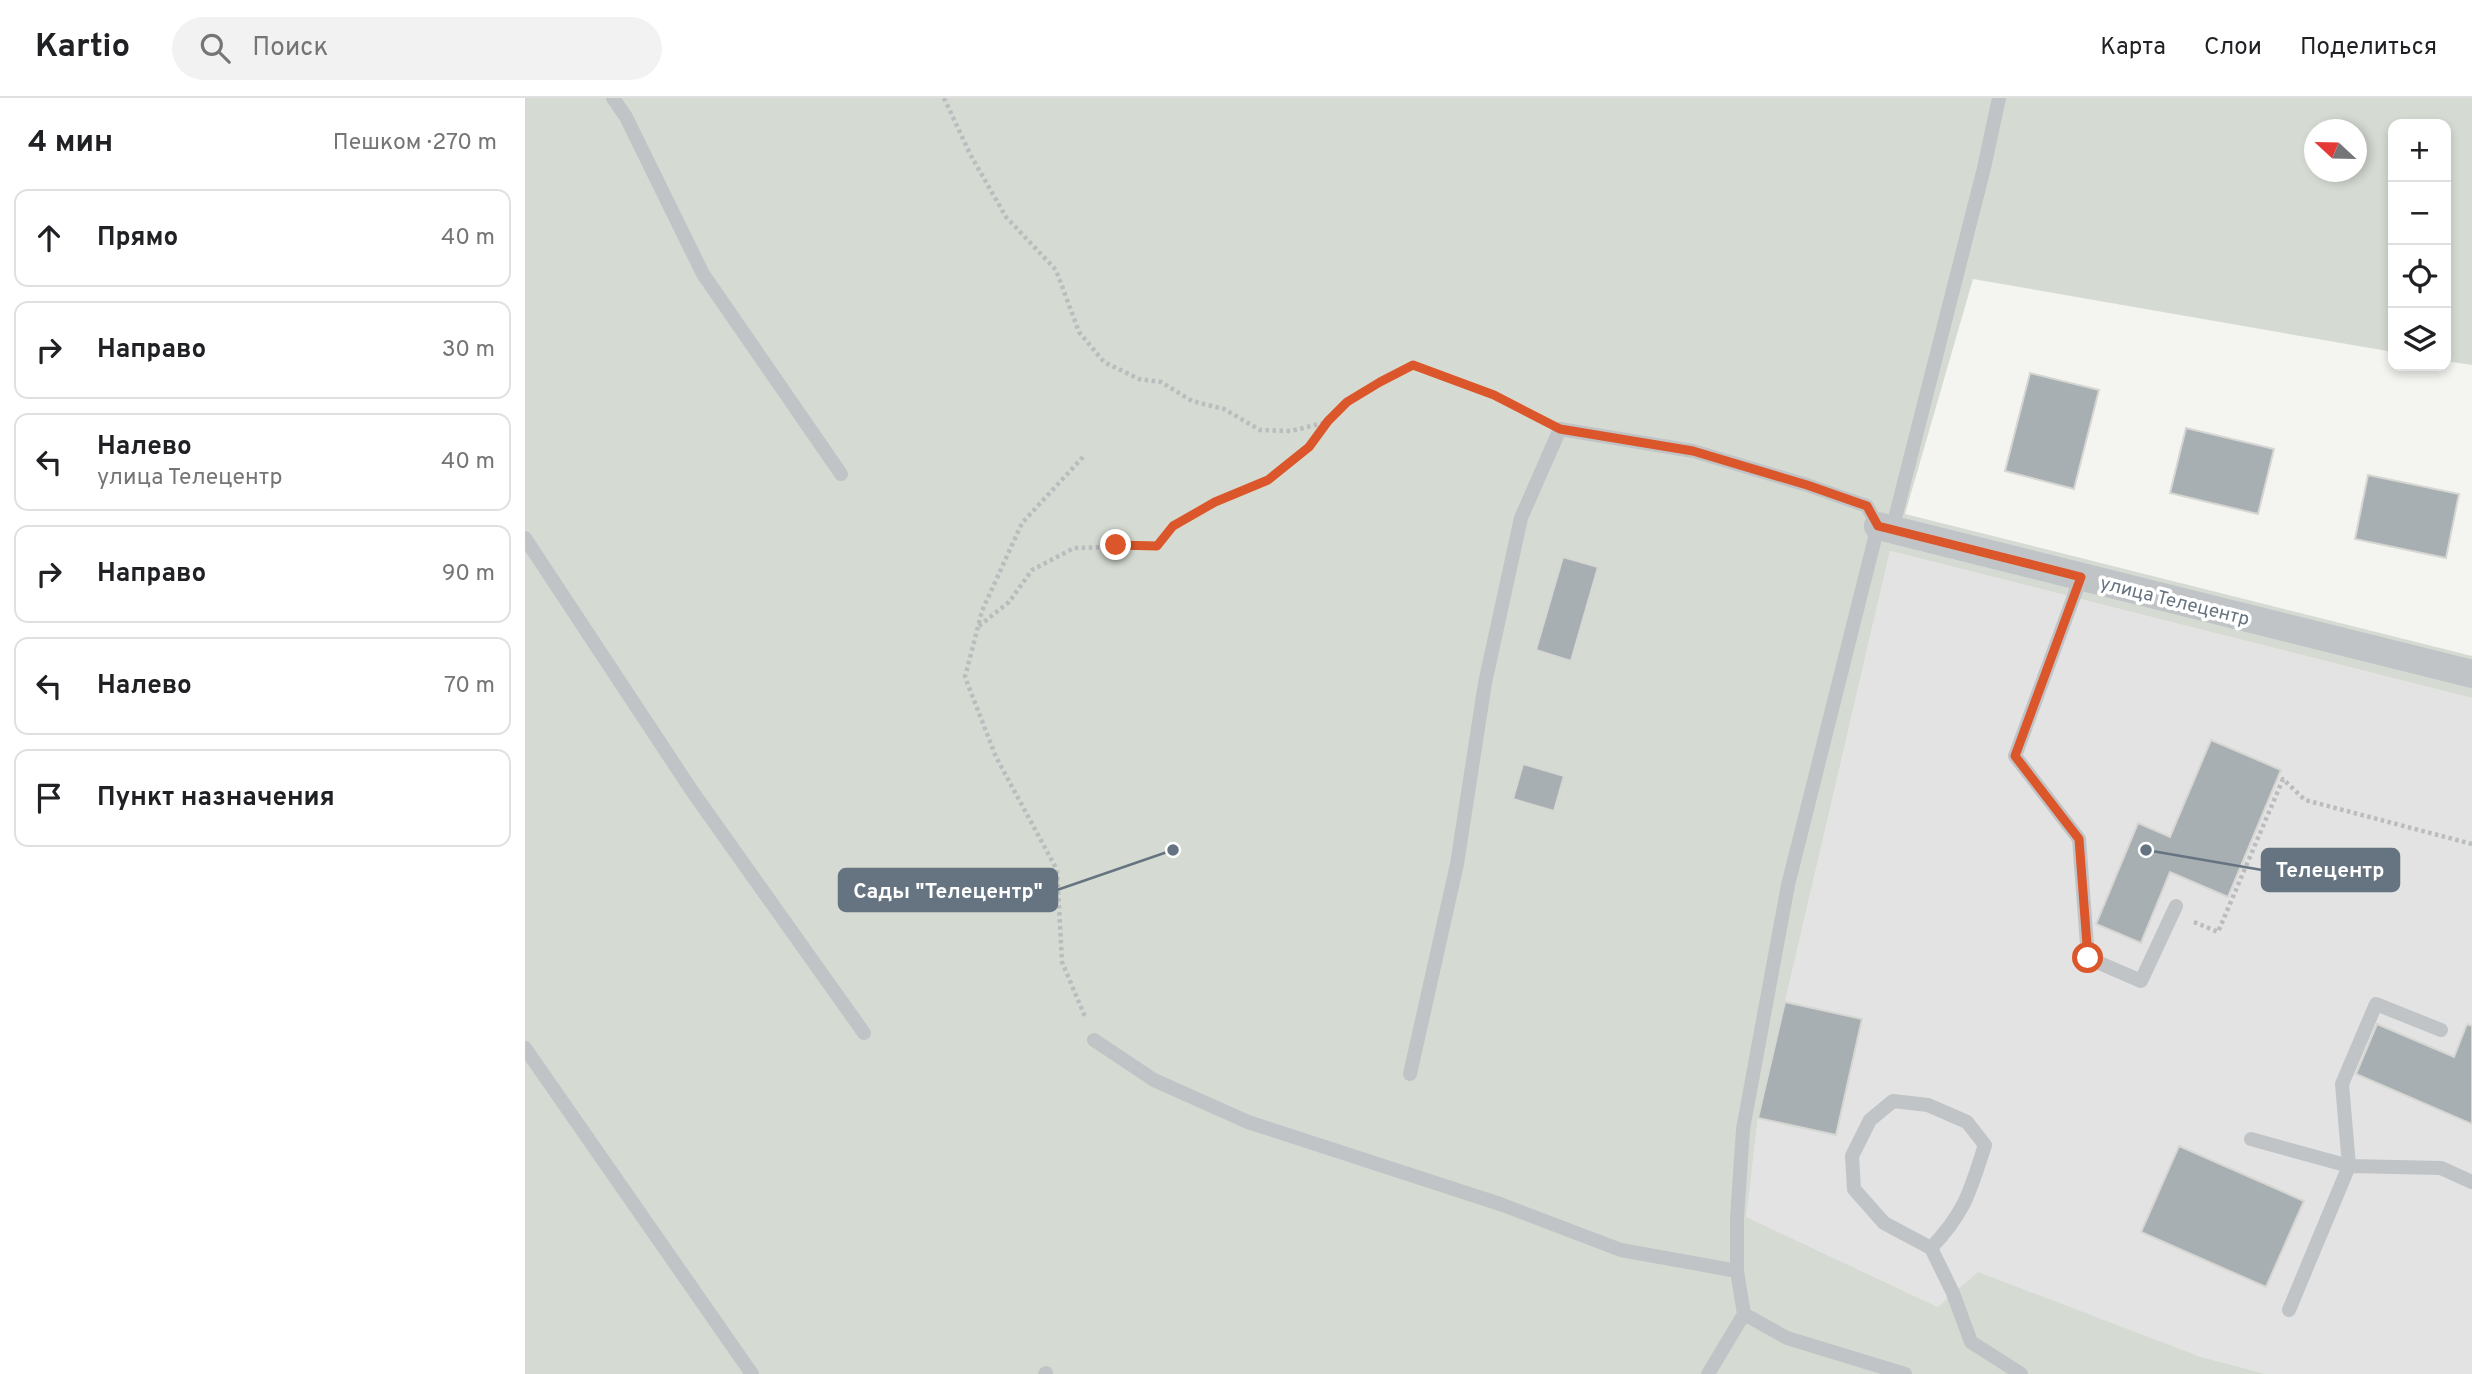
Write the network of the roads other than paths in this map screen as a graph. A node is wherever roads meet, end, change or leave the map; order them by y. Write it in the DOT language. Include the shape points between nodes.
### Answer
graph roads {
  1 [pos="613,98"];
  2 [pos="1999,98"];
  3 [pos="841,474"];
  4 [pos="1885,528"];
  5 [pos="525,538"];
  6 [pos="2081,577"];
  7 [pos="2472,674"];
  8 [pos="2175,910"];
  9 [pos="2441,1030"];
  10 [pos="864,1033"];
  11 [pos="1094,1040"];
  12 [pos="525,1048"];
  13 [pos="1410,1074"];
  14 [pos="2251,1139"];
  15 [pos="2349,1166"];
  16 [pos="2472,1182"];
  17 [pos="1931,1248"];
  18 [pos="1737,1271"];
  19 [pos="2289,1310"];
  20 [pos="1744,1314"];
  21 [pos="752,1374"];
  22 [pos="1707,1374"];
  23 [pos="1905,1374"];
  24 [pos="2021,1374"];
  1 -- 3 [label="lane" via="703,274"];
  2 -- 4 [label="lane" via="1981,181"];
  4 -- 6 [label="street, улица Телецентр"];
  4 -- 13 [label="lane" via="1867,506 1807,485 1693,451 1560,429 1521,518 1485,684 1457,864"];
  4 -- 18 [label="lane" via="1787,885 1743,1129"];
  5 -- 10 [label="lane" via="692,791"];
  6 -- 7 [label="street, улица Телецентр"];
  6 -- 8 [label="lane" via="2015,756 2079,839 2088,958 2141,981"];
  9 -- 15 [label="lane" via="2376,1003 2342,1084"];
  11 -- 18 [label="lane" via="1154,1080 1248,1122 1621,1250"];
  12 -- 21 [label="lane"];
  14 -- 15 [label="lane"];
  15 -- 16 [label="lane" via="2441,1168"];
  15 -- 19 [label="lane"];
  17 -- 17 [label="lane" via="1884,1223 1854,1189 1852,1156 1870,1119 1893,1101 1928,1105 1967,1122 1985,1144 1968,1200"];
  17 -- 24 [label="lane" via="1971,1342"];
  18 -- 20 [label="lane"];
  20 -- 22 [label="lane"];
  20 -- 23 [label="lane" via="1787,1338"];
}
